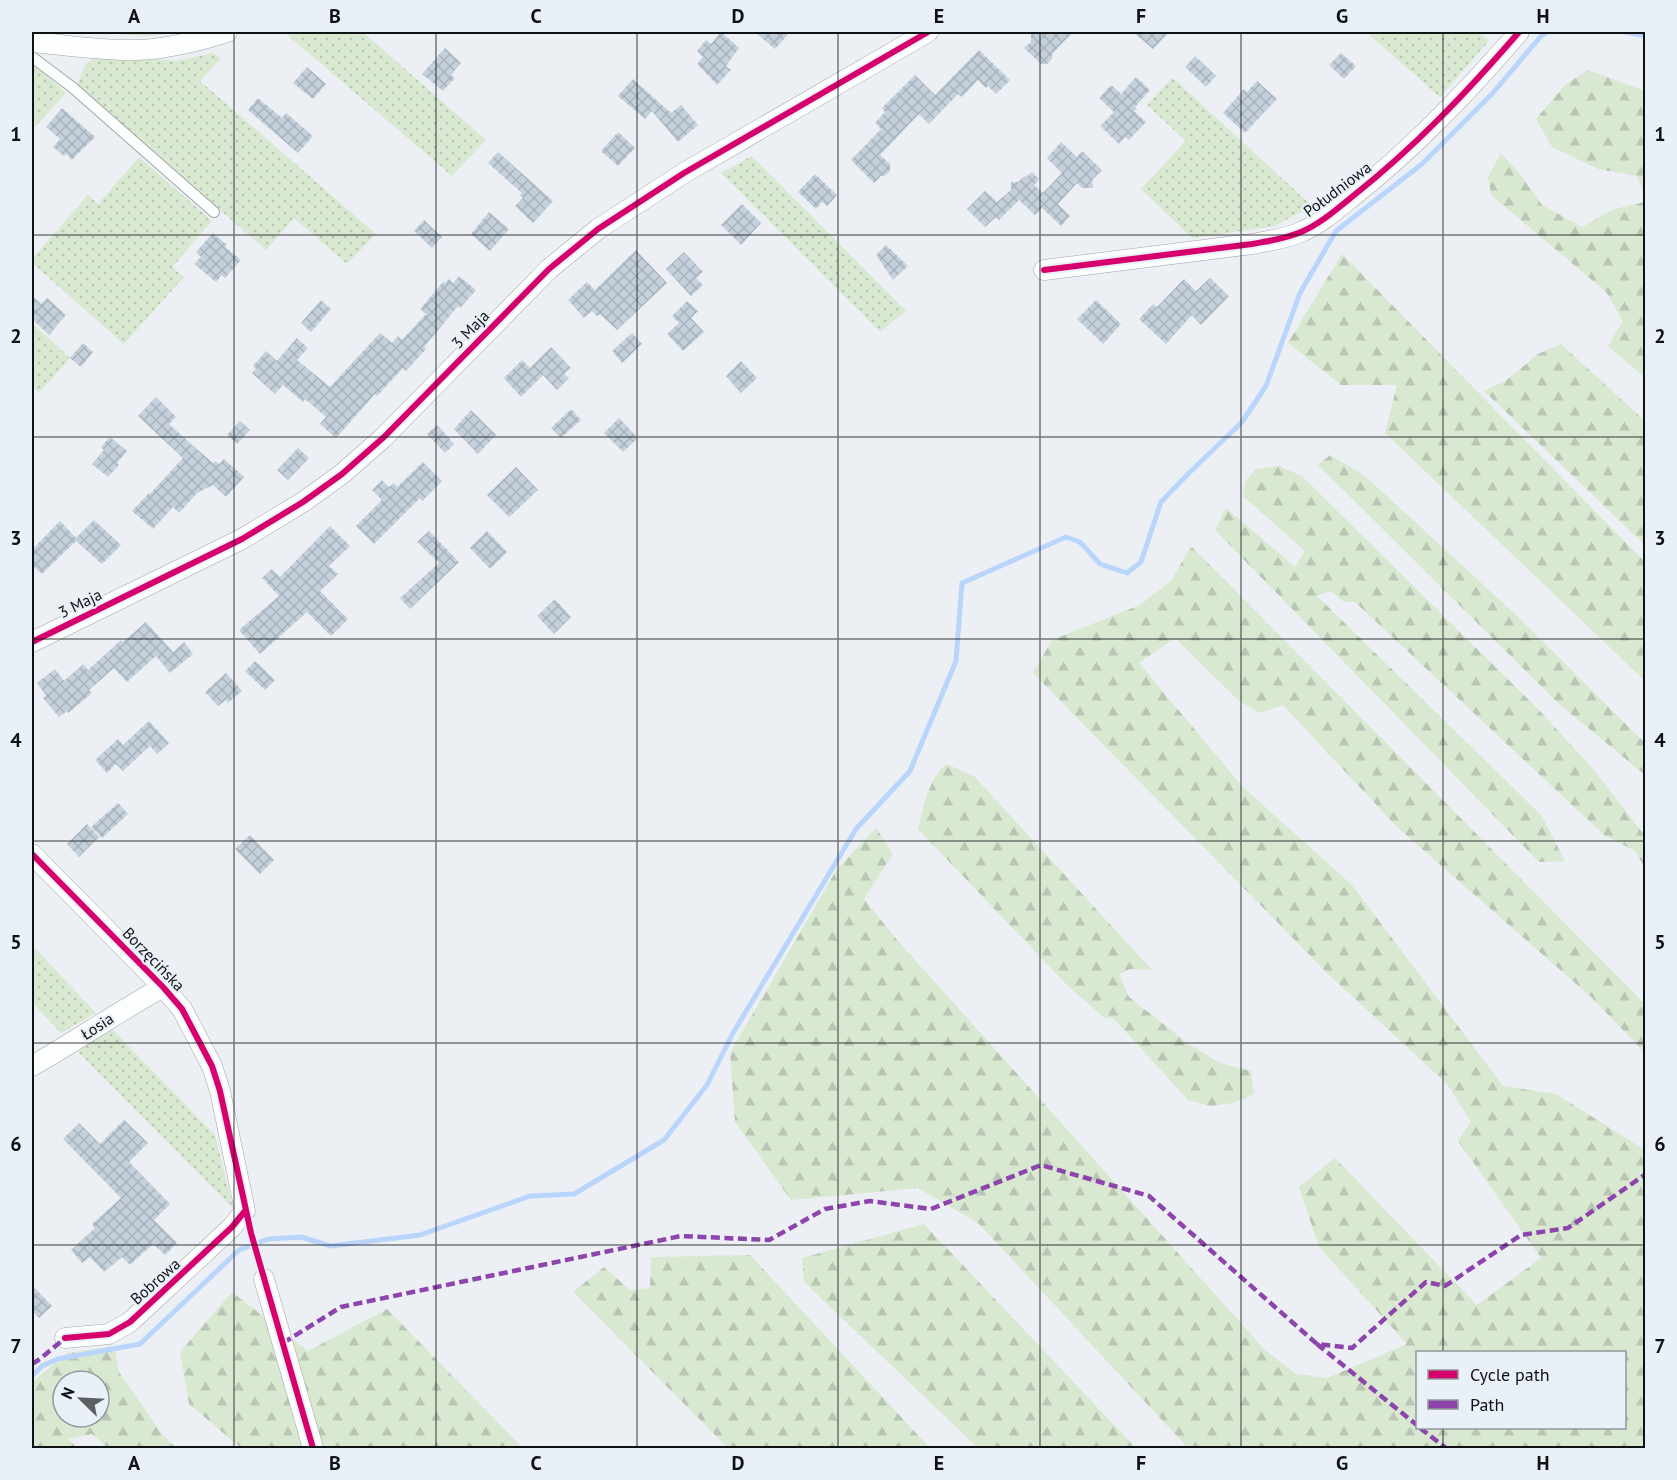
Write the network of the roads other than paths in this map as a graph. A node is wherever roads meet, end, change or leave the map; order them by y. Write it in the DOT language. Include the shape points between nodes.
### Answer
graph roads {
  1 [pos="227,32"];
  2 [pos="928,32"];
  3 [pos="1519,32"];
  4 [pos="32,42"];
  5 [pos="32,57"];
  6 [pos="214,212"];
  7 [pos="1044,270"];
  8 [pos="32,642"];
  9 [pos="32,854"];
  10 [pos="163,987"];
  11 [pos="32,1066"];
  12 [pos="245,1211"];
  13 [pos="264,1279"];
  14 [pos="65,1338"];
  15 [pos="313,1449"];
  1 -- 4 [label="street" via="140,50"];
  2 -- 8 [label="street, 3 Maja" via="684,173 598,230 541,277 384,437 303,502 242,539"];
  3 -- 7 [label="street, Południowa" via="1417,141 1354,196 1302,231 1252,244"];
  5 -- 6 [label="lane" via="72,87"];
  9 -- 10 [label="street, Borzęcińska"];
  10 -- 11 [label="street, Łosia"];
  10 -- 12 [label="street, Borzęcińska" via="182,1009 212,1066"];
  12 -- 14 [label="street, Bobrowa" via="130,1322 110,1334"];
  13 -- 15 [label="street"];
}
